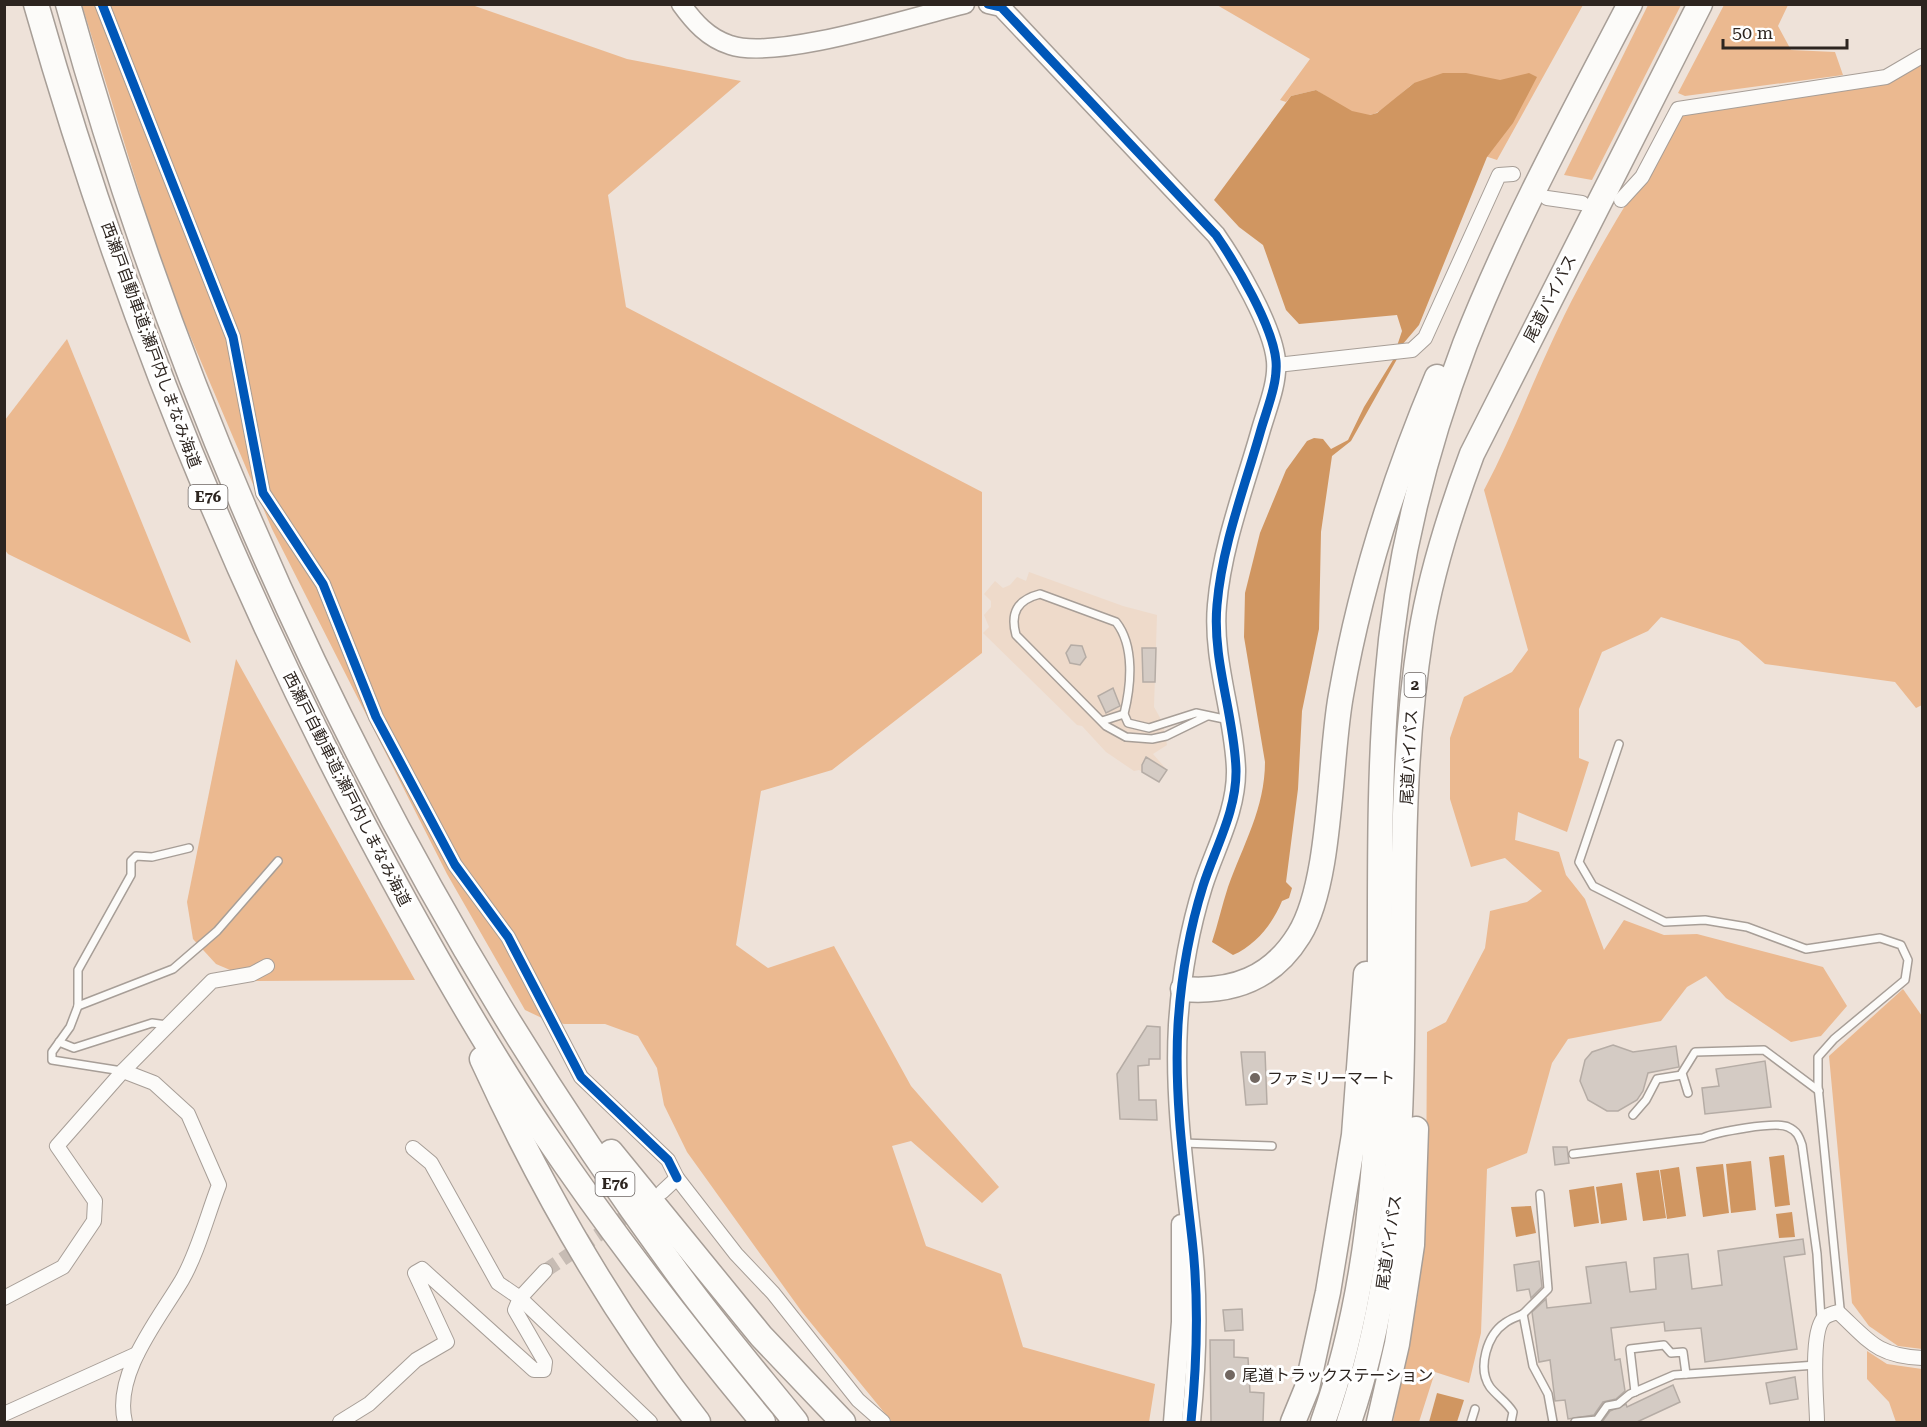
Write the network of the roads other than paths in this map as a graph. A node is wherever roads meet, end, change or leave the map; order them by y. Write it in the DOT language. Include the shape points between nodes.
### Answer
graph roads {
  1 [pos="36,4"];
  2 [pos="68,4"];
  3 [pos="102,4"];
  4 [pos="681,4"];
  5 [pos="965,4"];
  6 [pos="1630,4"];
  7 [pos="1700,4"];
  8 [pos="998,5"];
  9 [pos="1612,40"];
  10 [pos="1923,56"];
  11 [pos="1513,174"];
  12 [pos="1547,198"];
  13 [pos="1621,200"];
  14 [pos="1582,203"];
  15 [pos="1277,365"];
  16 [pos="1421,480"];
  17 [pos="1124,714"];
  18 [pos="1207,716"];
  19 [pos="1229,720"];
  20 [pos="1102,721"];
  21 [pos="1619,744"];
  22 [pos="189,848"];
  23 [pos="1406,851"];
  24 [pos="278,861"];
  25 [pos="466,950"];
  26 [pos="439,965"];
  27 [pos="267,966"];
  28 [pos="1183,989"];
  29 [pos="78,1006"];
  30 [pos="167,1025"];
  31 [pos="59,1042"];
  32 [pos="123,1071"];
  33 [pos="1682,1075"];
  34 [pos="1819,1091"];
  35 [pos="1688,1093"];
  36 [pos="1633,1115"];
  37 [pos="1182,1143"];
  38 [pos="1272,1146"];
  39 [pos="413,1148"];
  40 [pos="1573,1154"];
  41 [pos="1183,1171"];
  42 [pos="677,1178"];
  43 [pos="662,1192"];
  44 [pos="1540,1194"];
  45 [pos="545,1271"];
  46 [pos="4,1298"];
  47 [pos="520,1298"];
  48 [pos="1838,1312"];
  49 [pos="1523,1314"];
  50 [pos="1821,1322"];
  51 [pos="137,1354"];
  52 [pos="1923,1358"];
  53 [pos="1816,1365"];
  54 [pos="1686,1374"];
  55 [pos="1635,1392"];
  56 [pos="1475,1409"];
  57 [pos="4,1414"];
  58 [pos="125,1422"];
  59 [pos="340,1422"];
  60 [pos="650,1422"];
  61 [pos="698,1422"];
  62 [pos="763,1422"];
  63 [pos="796,1422"];
  64 [pos="843,1422"];
  65 [pos="883,1422"];
  66 [pos="1173,1422"];
  67 [pos="1191,1422"];
  68 [pos="1294,1422"];
  69 [pos="1323,1422"];
  70 [pos="1349,1422"];
  71 [pos="1379,1422"];
  72 [pos="1471,1422"];
  73 [pos="1511,1422"];
  74 [pos="1553,1422"];
  75 [pos="1575,1422"];
  76 [pos="1817,1422"];
  1 -- 26 [label="highway, 西瀬戸自動車道;瀬戸内しまなみ海道 / E76" via="99,206 150,351 229,548 308,719"];
  2 -- 25 [label="highway, 西瀬戸自動車道;瀬戸内しまなみ海道 / E76" via="185,364 255,537 334,707"];
  3 -- 42 [label="street" via="233,337 263,492 323,584 376,717 455,865 508,937 581,1077 668,1160"];
  4 -- 5 [label="street" via="698,27 728,45 752,50 793,46"];
  6 -- 9 [label="highway, 尾道バイパス / 2"];
  7 -- 23 [label="highway, 尾道バイパス / 2" via="1501,393 1472,454 1450,514 1421,635 1406,779"];
  8 -- 15 [label="street" via="1216,235 1250,293 1274,345"];
  9 -- 16 [label="highway, 尾道バイパス / 2" via="1496,272 1466,343"];
  9 -- 28 [label="highway" via="1571,107 1486,270 1401,472 1373,558 1341,696 1310,916 1284,955 1249,981 1228,989"];
  10 -- 13 [label="street" via="1886,76 1678,109 1642,177"];
  11 -- 15 [label="street" via="1499,175 1425,338 1412,350"];
  12 -- 14 [label="street"];
  15 -- 19 [label="street" via="1221,567 1216,608"];
  16 -- 68 [label="highway" via="1399,548 1375,667 1370,724 1366,969 1354,1135 1328,1292 1307,1388"];
  16 -- 69 [label="highway, 尾道バイパス / 2" via="1396,603 1387,680 1380,823 1380,1054 1371,1195 1348,1335"];
  17 -- 18 [label="lane" via="1128,723 1149,728 1196,713"];
  17 -- 20 [label="lane"];
  17 -- 20 [label="lane" via="1128,644 1116,622 1040,594 1027,598 1015,609 1012,621 1016,635"];
  18 -- 19 [label="lane"];
  18 -- 20 [label="lane" via="1152,740 1126,737"];
  19 -- 28 [label="street" via="1235,789 1193,919"];
  21 -- 34 [label="lane" via="1579,862 1593,886 1665,922 1705,920 1747,927 1806,949 1880,938 1901,945 1908,960 1905,980 1834,1038 1818,1057"];
  22 -- 29 [label="lane" via="152,857 136,856 131,861 131,875 78,970"];
  23 -- 70 [label="highway, 尾道バイパス / 2" via="1403,1072 1396,1206 1374,1335"];
  23 -- 71 [label="highway" via="1417,1146 1412,1245 1397,1344"];
  24 -- 29 [label="lane" via="217,931 172,969"];
  25 -- 63 [label="highway, E76" via="567,1114 670,1263"];
  25 -- 64 [label="highway" via="607,1148 761,1336"];
  26 -- 61 [label="highway" via="513,1128 554,1206 620,1312"];
  26 -- 62 [label="highway, E76" via="541,1130 599,1214"];
  27 -- 30 [label="street" via="252,974 212,981"];
  28 -- 37 [label="street" via="1178,1064"];
  29 -- 31 [label="lane" via="70,1028"];
  30 -- 31 [label="lane" via="152,1023 74,1048"];
  30 -- 32 [label="street"];
  31 -- 32 [label="lane" via="51,1052 52,1060"];
  32 -- 46 [label="street" via="57,1146 95,1201 94,1221 63,1267"];
  32 -- 51 [label="street" via="154,1083 188,1114 219,1185 183,1279 153,1322"];
  33 -- 34 [label="lane" via="1695,1052 1764,1050"];
  33 -- 35 [label="lane"];
  33 -- 36 [label="lane" via="1657,1079"];
  34 -- 48 [label="lane"];
  37 -- 38 [label="lane"];
  37 -- 41 [label="street"];
  39 -- 47 [label="street" via="431,1163 498,1283"];
  40 -- 50 [label="lane" via="1703,1138 1719,1131 1785,1125 1798,1133 1817,1254"];
  41 -- 66 [label="street" via="1181,1322"];
  41 -- 67 [label="street" via="1196,1320"];
  42 -- 43 [label="street"];
  42 -- 65 [label="street" via="858,1400"];
  44 -- 49 [label="lane" via="1548,1289"];
  45 -- 47 [label="street"];
  47 -- 59 [label="street" via="515,1310 545,1362 544,1370 534,1370 422,1269 414,1273 447,1342 416,1360 369,1404"];
  47 -- 60 [label="street"];
  48 -- 50 [label="street"];
  48 -- 52 [label="street" via="1875,1346 1896,1357"];
  49 -- 73 [label="lane" via="1505,1323 1492,1338 1485,1356 1484,1373 1490,1387 1513,1412"];
  49 -- 74 [label="lane" via="1533,1366 1548,1395"];
  50 -- 53 [label="street"];
  51 -- 57 [label="street"];
  51 -- 58 [label="street" via="121,1407"];
  53 -- 54 [label="lane"];
  53 -- 76 [label="street"];
  54 -- 55 [label="lane"];
  54 -- 55 [label="lane" via="1683,1352 1671,1353 1664,1345 1629,1349"];
  55 -- 75 [label="lane" via="1618,1404 1607,1406 1597,1420"];
  56 -- 72 [label="lane"];
}
